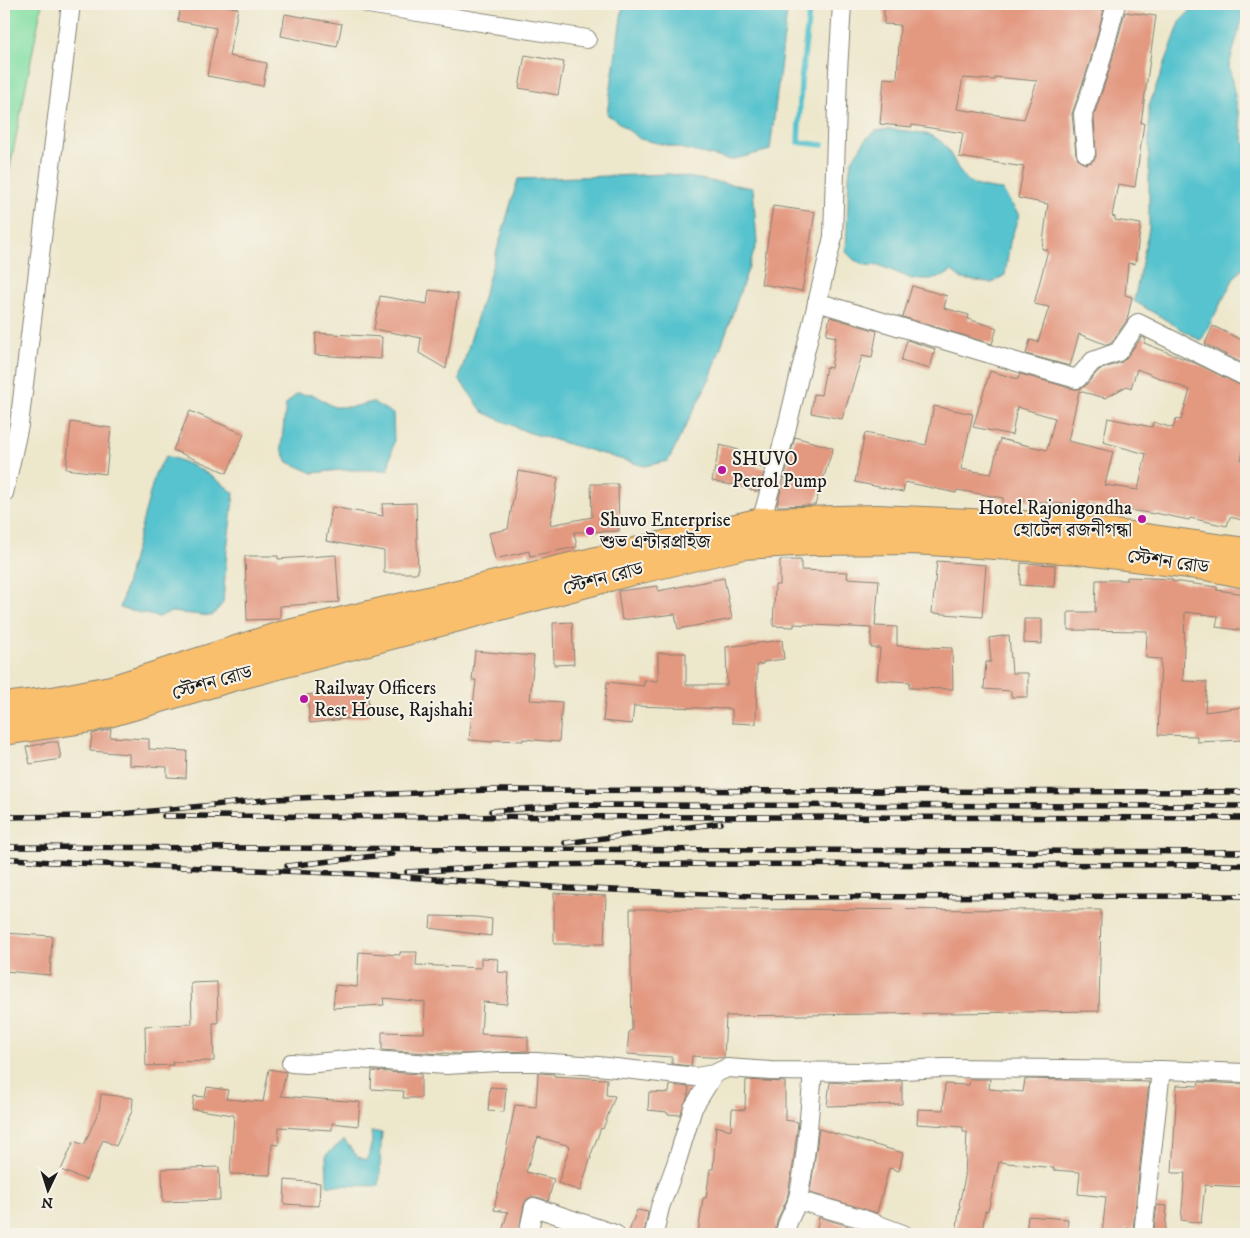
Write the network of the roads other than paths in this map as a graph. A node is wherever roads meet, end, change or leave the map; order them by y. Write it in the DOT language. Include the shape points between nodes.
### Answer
graph roads {
  1 [pos="71,4"];
  2 [pos="368,4"];
  3 [pos="842,4"];
  4 [pos="1116,4"];
  5 [pos="587,39"];
  6 [pos="1086,153"];
  7 [pos="817,302"];
  8 [pos="1246,377"];
  9 [pos="4,493"];
  10 [pos="762,522"];
  11 [pos="1246,552"];
  12 [pos="1246,574"];
  13 [pos="4,707"];
  14 [pos="4,732"];
  15 [pos="291,1063"];
  16 [pos="1161,1070"];
  17 [pos="813,1072"];
  18 [pos="1246,1073"];
  19 [pos="714,1074"];
  20 [pos="797,1200"];
  21 [pos="528,1234"];
  22 [pos="615,1234"];
  23 [pos="654,1234"];
  24 [pos="785,1234"];
  25 [pos="903,1234"];
  26 [pos="1143,1234"];
  1 -- 9 [label="street" via="19,425"];
  2 -- 5 [label="street"];
  3 -- 7 [label="street" via="833,237"];
  4 -- 6 [label="street" via="1083,114"];
  7 -- 8 [label="street" via="1077,379 1093,361 1118,352 1138,323"];
  7 -- 10 [label="street"];
  10 -- 11 [label="main road, স্টেশন রোড" via="878,519 1044,526"];
  10 -- 13 [label="main road, স্টেশন রোড" via="280,636 111,690"];
  12 -- 14 [label="main road, স্টেশন রোড" via="1078,550 922,540 812,541 743,546 628,572 238,675 91,718"];
  15 -- 19 [label="street" via="356,1059 446,1065 536,1062 696,1077"];
  16 -- 17 [label="street" via="943,1068"];
  16 -- 18 [label="street"];
  16 -- 26 [label="street"];
  17 -- 19 [label="street" via="727,1068"];
  17 -- 20 [label="street" via="807,1144"];
  19 -- 23 [label="street" via="693,1108"];
  20 -- 24 [label="street"];
  20 -- 25 [label="street"];
  21 -- 22 [label="street" via="534,1207"];
}
